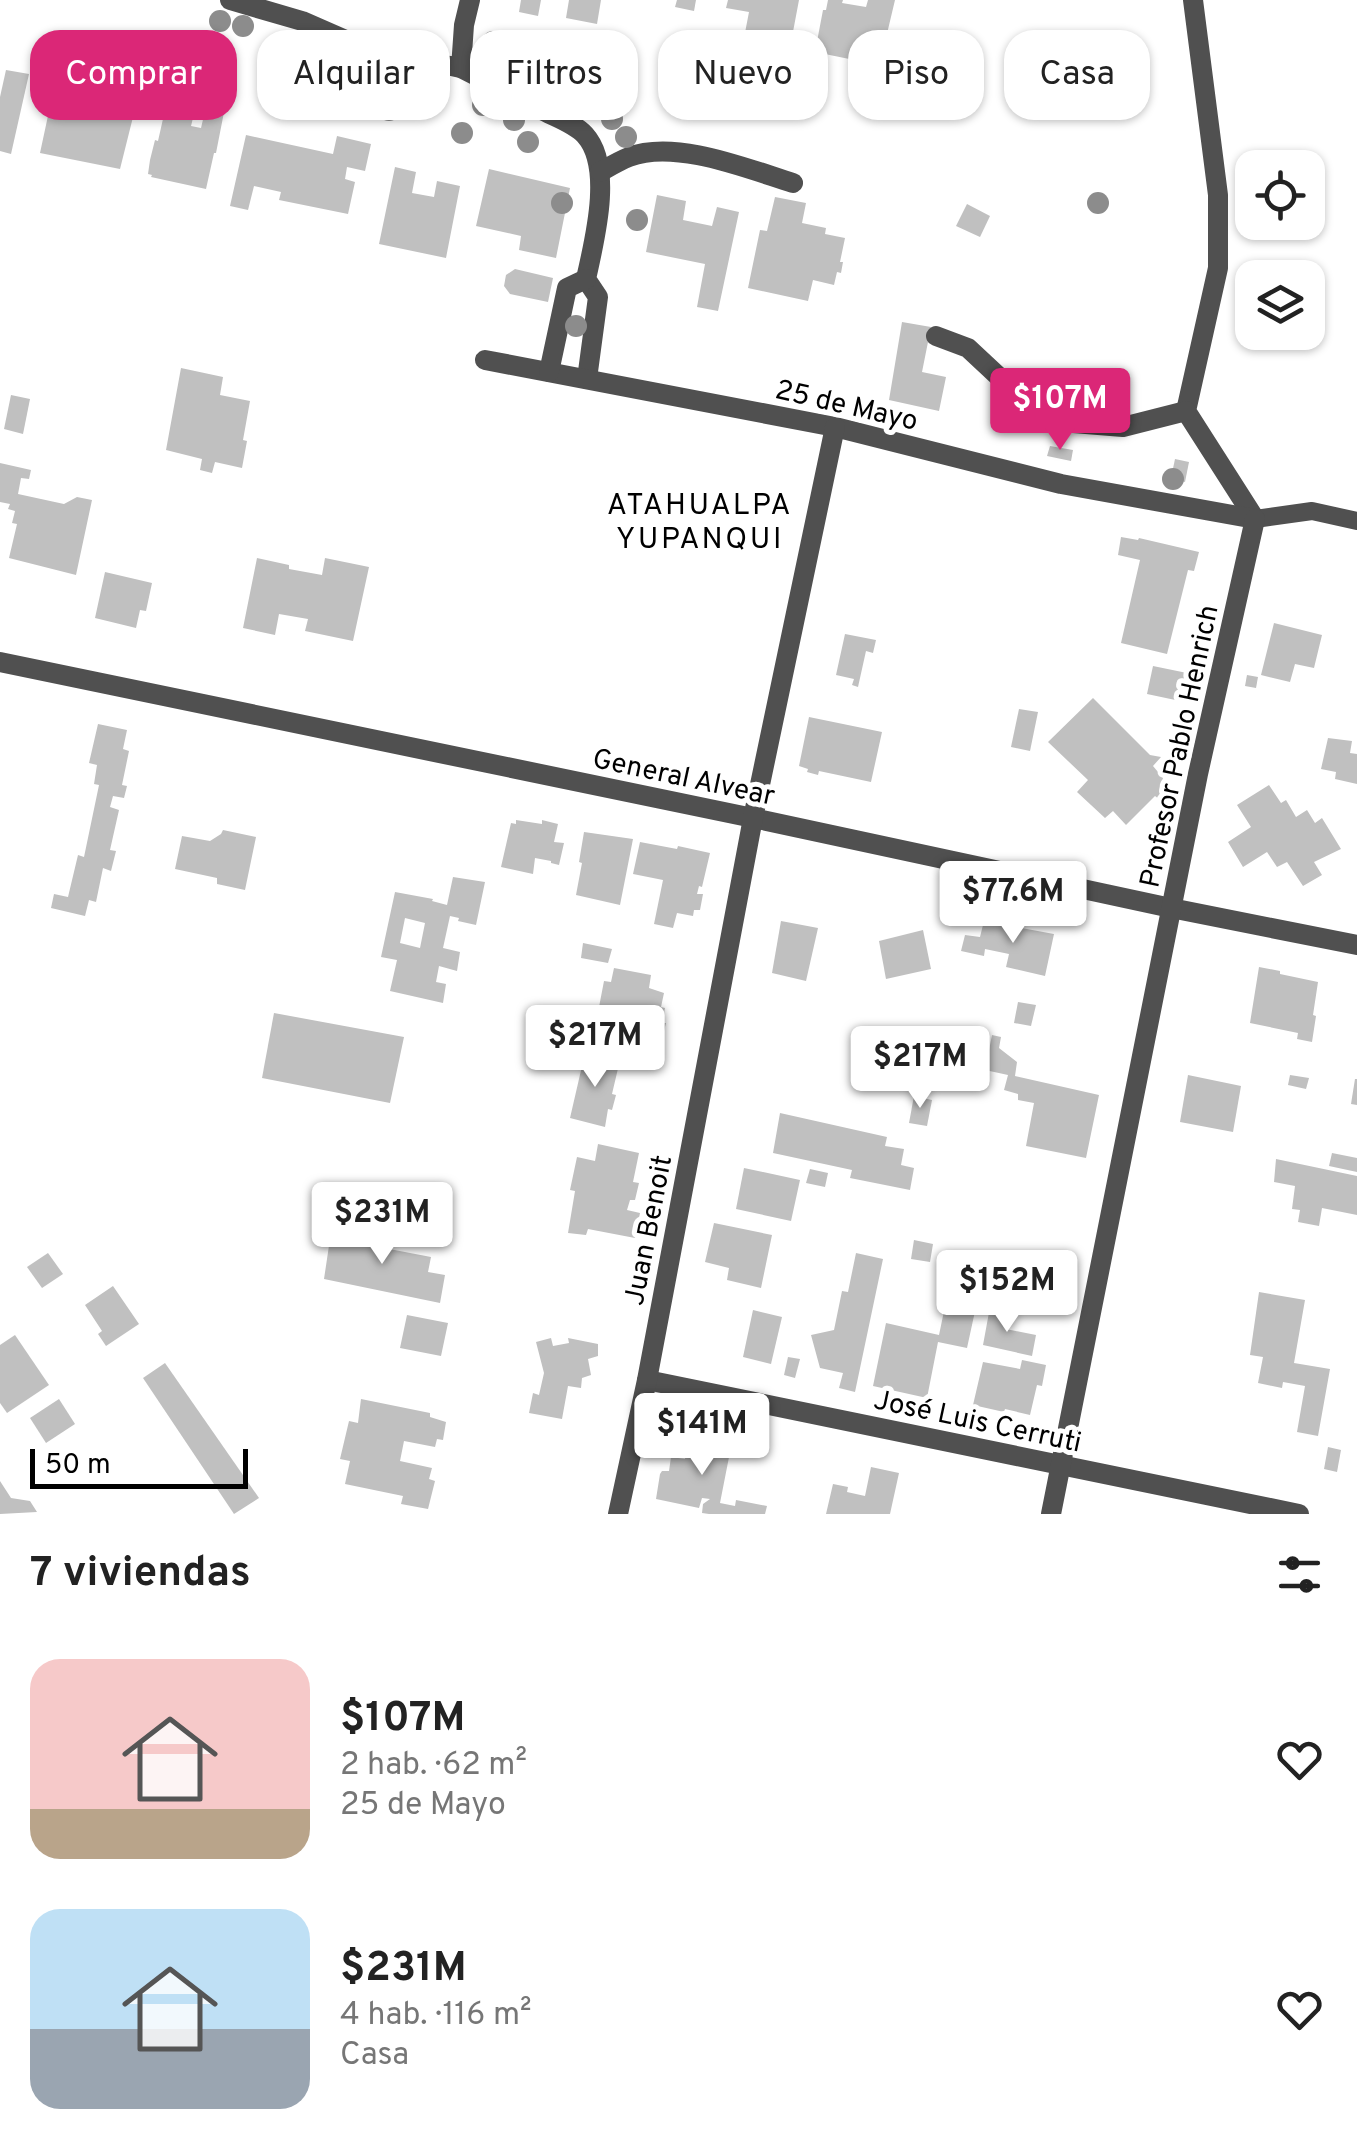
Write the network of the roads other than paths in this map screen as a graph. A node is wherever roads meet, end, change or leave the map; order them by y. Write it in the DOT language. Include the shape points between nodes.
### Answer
graph roads {
  1 [pos="230,0"];
  2 [pos="470,0"];
  3 [pos="1192,0"];
  4 [pos="461,68"];
  5 [pos="600,172"];
  6 [pos="793,183"];
  7 [pos="586,280"];
  8 [pos="936,336"];
  9 [pos="484,360"];
  10 [pos="549,372"];
  11 [pos="587,379"];
  12 [pos="1186,410"];
  13 [pos="834,427"];
  14 [pos="1254,519"];
  15 [pos="1357,521"];
  16 [pos="0,662"];
  17 [pos="752,818"];
  18 [pos="1171,908"];
  19 [pos="1357,945"];
  20 [pos="647,1380"];
  21 [pos="1061,1466"];
  22 [pos="618,1514"];
  23 [pos="1050,1514"];
  24 [pos="1299,1514"];
  1 -- 4 [label="street" via="302,21 407,67 442,62"];
  2 -- 4 [label="street"];
  3 -- 12 [label="street" via="1218,195 1218,268"];
  4 -- 5 [label="street" via="568,123 585,136"];
  5 -- 6 [label="street" via="632,155 674,152"];
  5 -- 7 [label="street"];
  7 -- 10 [label="street" via="566,288"];
  7 -- 11 [label="street" via="598,297"];
  8 -- 12 [label="street" via="968,348 1028,404 1061,422 1122,427"];
  9 -- 10 [label="street, 25 de Mayo"];
  10 -- 11 [label="street, 25 de Mayo"];
  11 -- 13 [label="street, 25 de Mayo"];
  12 -- 14 [label="street"];
  13 -- 14 [label="street, 25 de Mayo" via="1061,484"];
  13 -- 17 [label="street, Juan Benoit"];
  14 -- 15 [label="lane" via="1312,512"];
  14 -- 18 [label="street, Profesor Pablo Henrich"];
  16 -- 17 [label="street, General Alvear"];
  17 -- 18 [label="street, General Alvear"];
  17 -- 20 [label="street, Juan Benoit"];
  18 -- 19 [label="street, General Alvear"];
  18 -- 21 [label="street, Profesor Pablo Henrich"];
  20 -- 21 [label="street, José Luis Cerruti"];
  20 -- 22 [label="street, Juan Benoit"];
  21 -- 23 [label="street, Profesor Pablo Henrich"];
  21 -- 24 [label="street, José Luis Cerruti"];
}
